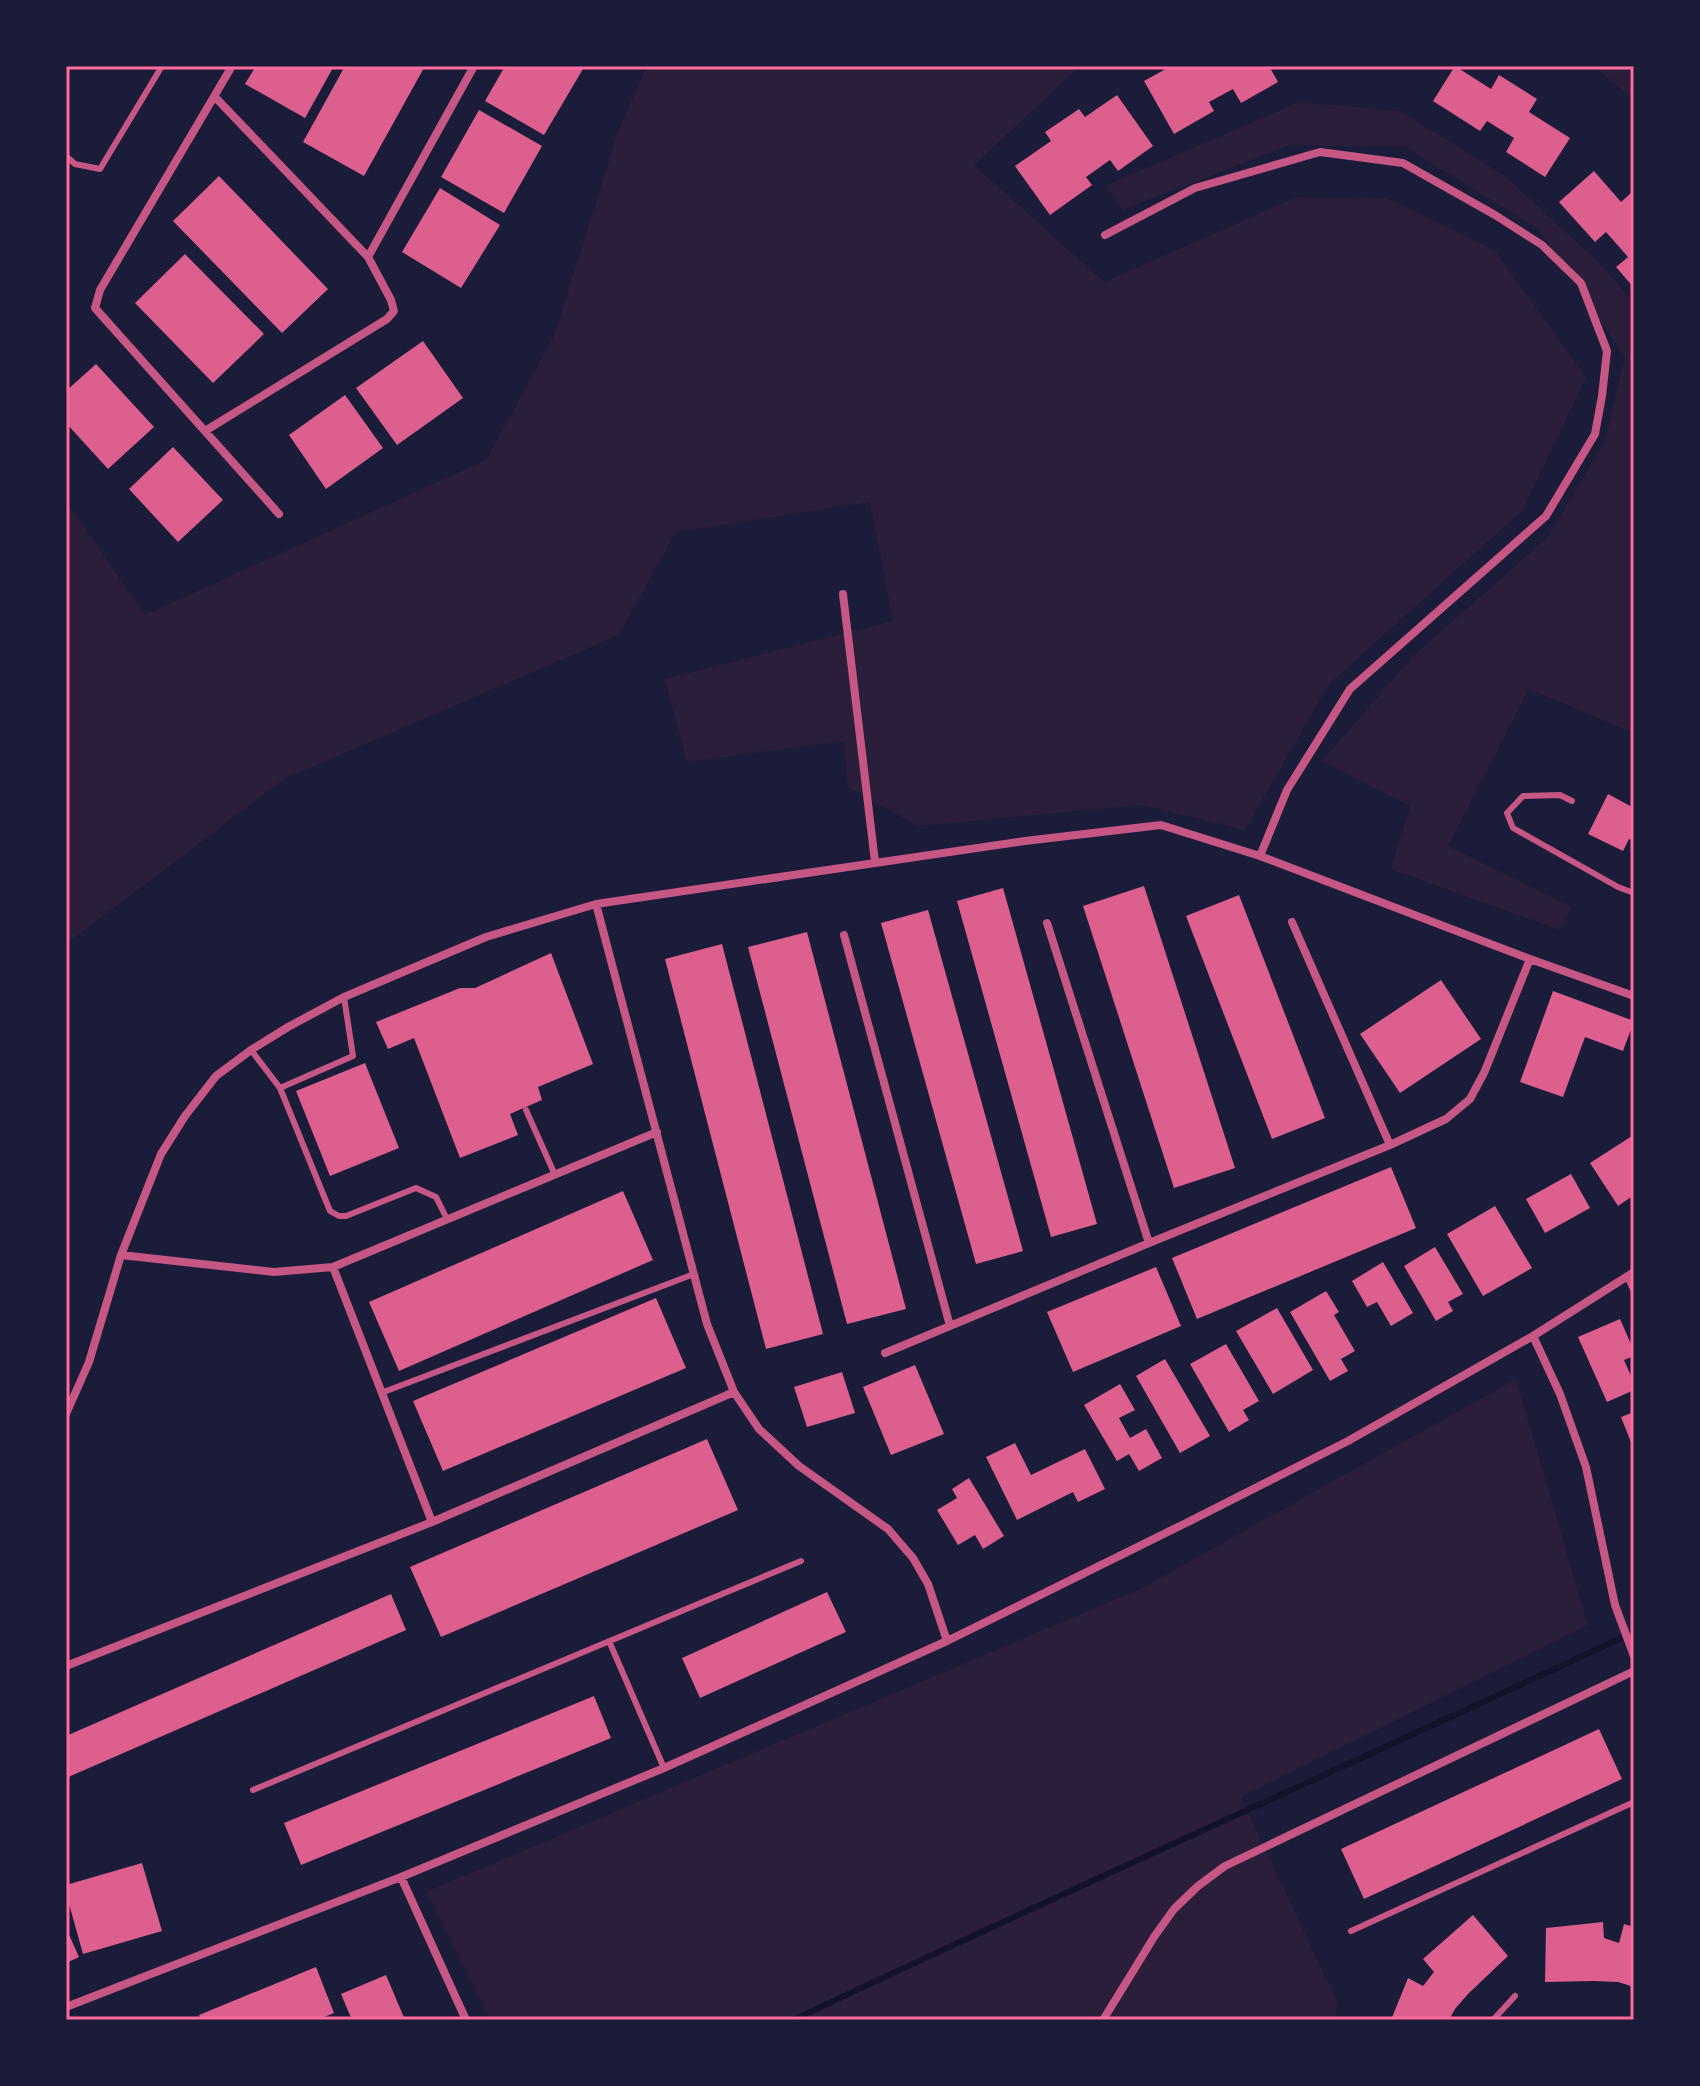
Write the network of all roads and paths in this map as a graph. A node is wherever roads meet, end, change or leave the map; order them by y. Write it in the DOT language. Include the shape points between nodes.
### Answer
graph roads {
  1 [pos="162,66"];
  2 [pos="232,66"];
  3 [pos="474,66"];
  4 [pos="215,97"];
  5 [pos="66,156"];
  6 [pos="1105,235"];
  7 [pos="368,257"];
  8 [pos="205,431"];
  9 [pos="279,514"];
  10 [pos="843,594"];
  11 [pos="1572,801"];
  12 [pos="1260,856"];
  13 [pos="875,862"];
  14 [pos="1634,893"];
  15 [pos="596,904"];
  16 [pos="1292,922"];
  17 [pos="1047,923"];
  18 [pos="844,935"];
  19 [pos="1530,959"];
  20 [pos="1634,996"];
  21 [pos="344,997"];
  22 [pos="251,1050"];
  23 [pos="280,1088"];
  24 [pos="526,1110"];
  25 [pos="657,1132"];
  26 [pos="1390,1145"];
  27 [pos="555,1175"];
  28 [pos="447,1219"];
  29 [pos="1149,1243"];
  30 [pos="121,1255"];
  31 [pos="333,1267"];
  32 [pos="694,1274"];
  33 [pos="1631,1274"];
  34 [pos="1634,1289"];
  35 [pos="950,1326"];
  36 [pos="1533,1336"];
  37 [pos="885,1353"];
  38 [pos="734,1392"];
  39 [pos="381,1393"];
  40 [pos="66,1414"];
  41 [pos="432,1522"];
  42 [pos="801,1561"];
  43 [pos="609,1641"];
  44 [pos="947,1641"];
  45 [pos="1632,1654"];
  46 [pos="66,1666"];
  47 [pos="1634,1671"];
  48 [pos="664,1768"];
  49 [pos="253,1790"];
  50 [pos="1634,1802"];
  51 [pos="401,1877"];
  52 [pos="1351,1931"];
  53 [pos="1515,1996"];
  54 [pos="66,2007"];
  55 [pos="466,2020"];
  56 [pos="1103,2020"];
  57 [pos="1493,2020"];
  1 -- 5 [label="lane" via="100,169 75,164"];
  2 -- 4 [label="street"];
  3 -- 7 [label="street"];
  4 -- 7 [label="street"];
  4 -- 8 [label="street" via="100,290 95,308"];
  6 -- 12 [label="street" via="1195,188 1320,152 1403,163 1542,245 1581,283 1607,351 1595,434 1546,516 1350,689 1287,790"];
  7 -- 8 [label="street" via="391,300 394,311 387,319"];
  8 -- 9 [label="street"];
  10 -- 13 [label="street"];
  11 -- 14 [label="lane" via="1560,795 1523,796 1507,813 1513,828"];
  12 -- 13 [label="street" via="1161,825"];
  12 -- 19 [label="street"];
  13 -- 15 [label="street"];
  15 -- 21 [label="street" via="486,937"];
  15 -- 25 [label="street"];
  16 -- 26 [label="street"];
  17 -- 29 [label="street"];
  18 -- 35 [label="street"];
  19 -- 20 [label="street"];
  19 -- 26 [label="street" via="1470,1099 1446,1119"];
  21 -- 22 [label="street"];
  21 -- 23 [label="lane" via="353,1056"];
  22 -- 23 [label="lane"];
  22 -- 30 [label="street" via="216,1076 185,1116 161,1154"];
  23 -- 28 [label="lane" via="330,1211 346,1216 416,1188 436,1197"];
  24 -- 27 [label="lane"];
  25 -- 27 [label="street"];
  25 -- 32 [label="street"];
  26 -- 29 [label="street"];
  27 -- 28 [label="street"];
  28 -- 31 [label="street"];
  29 -- 35 [label="street"];
  30 -- 31 [label="street" via="274,1272"];
  30 -- 40 [label="street" via="89,1362"];
  31 -- 39 [label="street"];
  32 -- 38 [label="street"];
  32 -- 39 [label="lane"];
  33 -- 34 [label="street"];
  33 -- 36 [label="street"];
  35 -- 37 [label="street"];
  36 -- 44 [label="street" via="1348,1441"];
  36 -- 45 [label="street" via="1586,1467 1615,1605"];
  38 -- 41 [label="street"];
  38 -- 44 [label="street" via="759,1429 799,1466 897,1538 928,1584"];
  39 -- 41 [label="street"];
  41 -- 46 [label="street"];
  42 -- 43 [label="lane"];
  43 -- 48 [label="lane"];
  43 -- 49 [label="lane"];
  44 -- 48 [label="street"];
  47 -- 56 [label="street" via="1225,1866 1174,1909"];
  48 -- 51 [label="street"];
  50 -- 52 [label="lane"];
  51 -- 54 [label="street"];
  51 -- 55 [label="street"];
  53 -- 57 [label="lane"];
}
